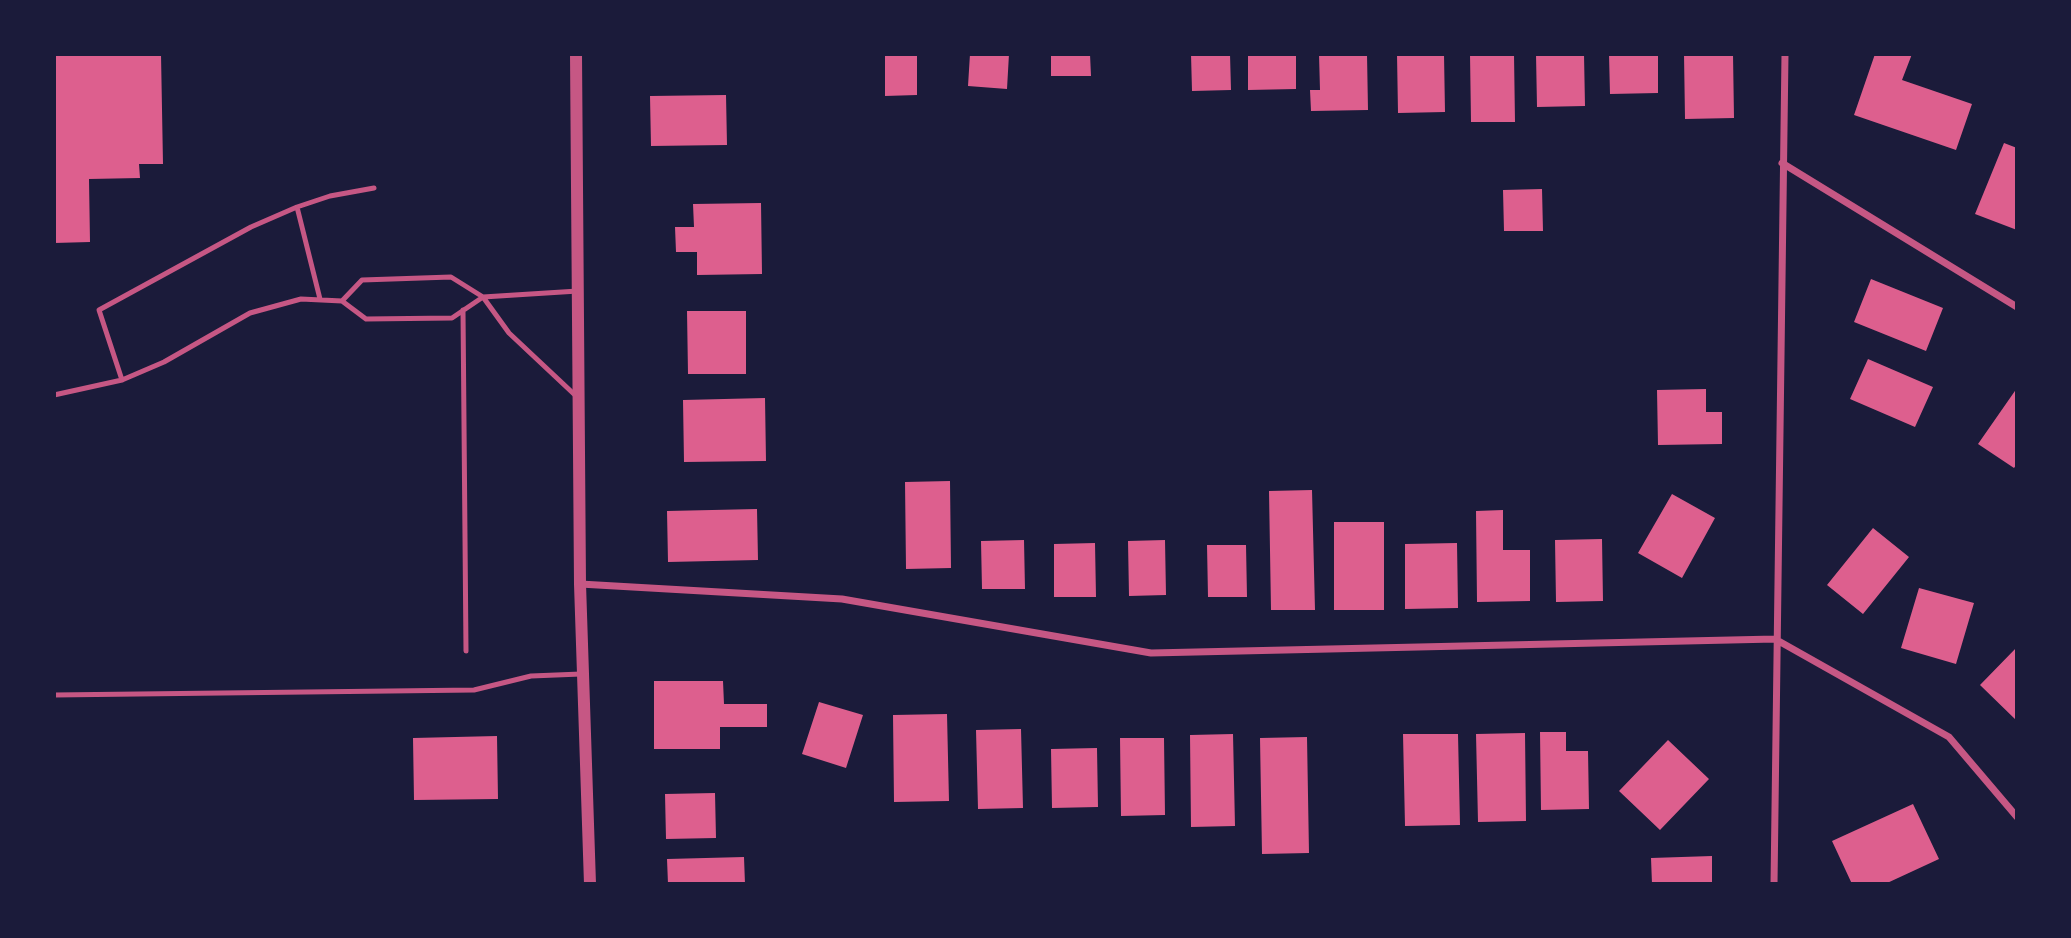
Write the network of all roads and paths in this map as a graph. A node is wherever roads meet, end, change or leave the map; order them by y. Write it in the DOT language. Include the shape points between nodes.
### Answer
graph roads {
  1 [pos="576,54"];
  2 [pos="1785,54"];
  3 [pos="1782,163"];
  4 [pos="374,188"];
  5 [pos="297,206"];
  6 [pos="578,291"];
  7 [pos="483,297"];
  8 [pos="320,299"];
  9 [pos="342,301"];
  10 [pos="2017,307"];
  11 [pos="463,310"];
  12 [pos="122,380"];
  13 [pos="54,394"];
  14 [pos="578,397"];
  15 [pos="580,584"];
  16 [pos="1775,639"];
  17 [pos="466,651"];
  18 [pos="582,674"];
  19 [pos="54,695"];
  20 [pos="2017,817"];
  21 [pos="590,884"];
  22 [pos="1774,884"];
  1 -- 6 [label="street"];
  2 -- 3 [label="street"];
  3 -- 10 [label="street"];
  3 -- 16 [label="street"];
  4 -- 5 [label="lane"];
  5 -- 8 [label="lane"];
  5 -- 12 [label="lane" via="99,310"];
  6 -- 7 [label="lane"];
  6 -- 14 [label="street"];
  7 -- 9 [label="lane" via="451,277 362,279"];
  7 -- 11 [label="lane"];
  7 -- 14 [label="lane" via="509,333"];
  8 -- 9 [label="lane"];
  8 -- 12 [label="lane" via="301,299 250,313 164,362"];
  9 -- 11 [label="lane" via="366,319 452,318"];
  11 -- 17 [label="lane"];
  12 -- 13 [label="lane"];
  14 -- 15 [label="street"];
  15 -- 16 [label="street" via="842,599 1151,653"];
  15 -- 18 [label="street"];
  16 -- 20 [label="street" via="1949,737"];
  16 -- 22 [label="street"];
  18 -- 19 [label="lane" via="531,676 474,690"];
  18 -- 21 [label="street"];
}
